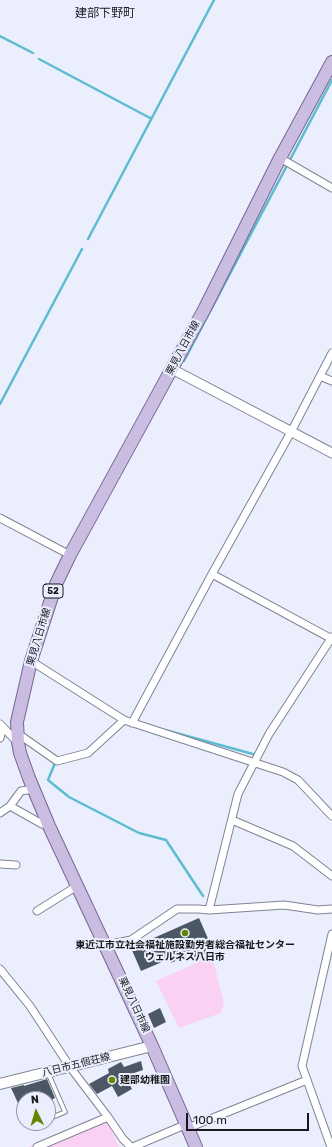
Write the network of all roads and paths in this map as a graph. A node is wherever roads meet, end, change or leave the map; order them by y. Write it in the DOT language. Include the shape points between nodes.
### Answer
graph roads {
  1 [pos="332,62"];
  2 [pos="280,158"];
  3 [pos="332,188"];
  4 [pos="332,353"];
  5 [pos="172,369"];
  6 [pos="320,376"];
  7 [pos="332,381"];
  8 [pos="291,432"];
  9 [pos="332,453"];
  10 [pos="0,518"];
  11 [pos="70,555"];
  12 [pos="212,574"];
  13 [pos="332,638"];
  14 [pos="31,661"];
  15 [pos="124,720"];
  16 [pos="132,723"];
  17 [pos="1,725"];
  18 [pos="0,738"];
  19 [pos="17,738"];
  20 [pos="255,762"];
  21 [pos="34,789"];
  22 [pos="10,806"];
  23 [pos="0,813"];
  24 [pos="332,816"];
  25 [pos="232,820"];
  26 [pos="49,826"];
  27 [pos="0,864"];
  28 [pos="16,865"];
  29 [pos="332,876"];
  30 [pos="77,886"];
  31 [pos="332,909"];
  32 [pos="209,910"];
  33 [pos="37,911"];
  34 [pos="332,938"];
  35 [pos="107,948"];
  36 [pos="0,969"];
  37 [pos="152,1046"];
  38 [pos="70,1067"];
  39 [pos="47,1072"];
  40 [pos="308,1080"];
  41 [pos="0,1084"];
  42 [pos="56,1091"];
  43 [pos="56,1092"];
  44 [pos="56,1116"];
  45 [pos="108,1117"];
  46 [pos="188,1126"];
  47 [pos="37,1147"];
  48 [pos="132,1147"];
  49 [pos="196,1147"];
  50 [pos="331,1147"];
  1 -- 2 [label="main road, 栗見八日市線 / 52"];
  2 -- 3 [label="street"];
  2 -- 5 [label="main road, 栗見八日市線 / 52"];
  4 -- 6 [label="street"];
  5 -- 8 [label="street"];
  5 -- 11 [label="main road, 栗見八日市線 / 52"];
  6 -- 7 [label="street"];
  6 -- 8 [label="street"];
  8 -- 9 [label="street"];
  8 -- 12 [label="street"];
  10 -- 11 [label="street"];
  11 -- 14 [label="main road, 栗見八日市線 / 52" via="56,584"];
  12 -- 13 [label="street"];
  12 -- 16 [label="street"];
  13 -- 20 [label="street" via="269,734"];
  14 -- 15 [label="street"];
  14 -- 19 [label="main road, 栗見八日市線 / 52" via="20,704"];
  15 -- 16 [label="street"];
  15 -- 19 [label="street" via="88,753 57,761"];
  16 -- 20 [label="street"];
  17 -- 18 [label="street"];
  17 -- 19 [label="street"];
  19 -- 21 [label="main road, 栗見八日市線 / 52"];
  20 -- 24 [label="street" via="298,780"];
  20 -- 25 [label="street" via="238,794"];
  21 -- 22 [label="street" via="21,791"];
  21 -- 26 [label="main road, 栗見八日市線 / 52"];
  22 -- 23 [label="street"];
  22 -- 26 [label="street"];
  25 -- 29 [label="street" via="293,846"];
  25 -- 32 [label="street"];
  26 -- 30 [label="main road, 栗見八日市線 / 52"];
  27 -- 28 [label="street"];
  30 -- 33 [label="street"];
  30 -- 35 [label="main road, 栗見八日市線 / 52"];
  31 -- 32 [label="street" via="268,905"];
  32 -- 35 [label="street" via="177,909 131,940"];
  34 -- 40 [label="street" via="302,1066"];
  35 -- 37 [label="main road, 栗見八日市線 / 52"];
  36 -- 38 [label="street" via="30,1006"];
  37 -- 38 [label="main road, 八日市五個荘線"];
  37 -- 46 [label="main road, 栗見八日市線 / 52"];
  38 -- 39 [label="main road, 八日市五個荘線"];
  38 -- 45 [label="street"];
  39 -- 41 [label="main road, 八日市五個荘線"];
  39 -- 42 [label="lane"];
  40 -- 46 [label="street"];
  40 -- 50 [label="street"];
  43 -- 44 [label="lane" via="65,1112"];
  45 -- 47 [label="street"];
  45 -- 48 [label="street" via="123,1139"];
  46 -- 48 [label="street"];
  46 -- 49 [label="main road, 栗見八日市線 / 52"];
}
